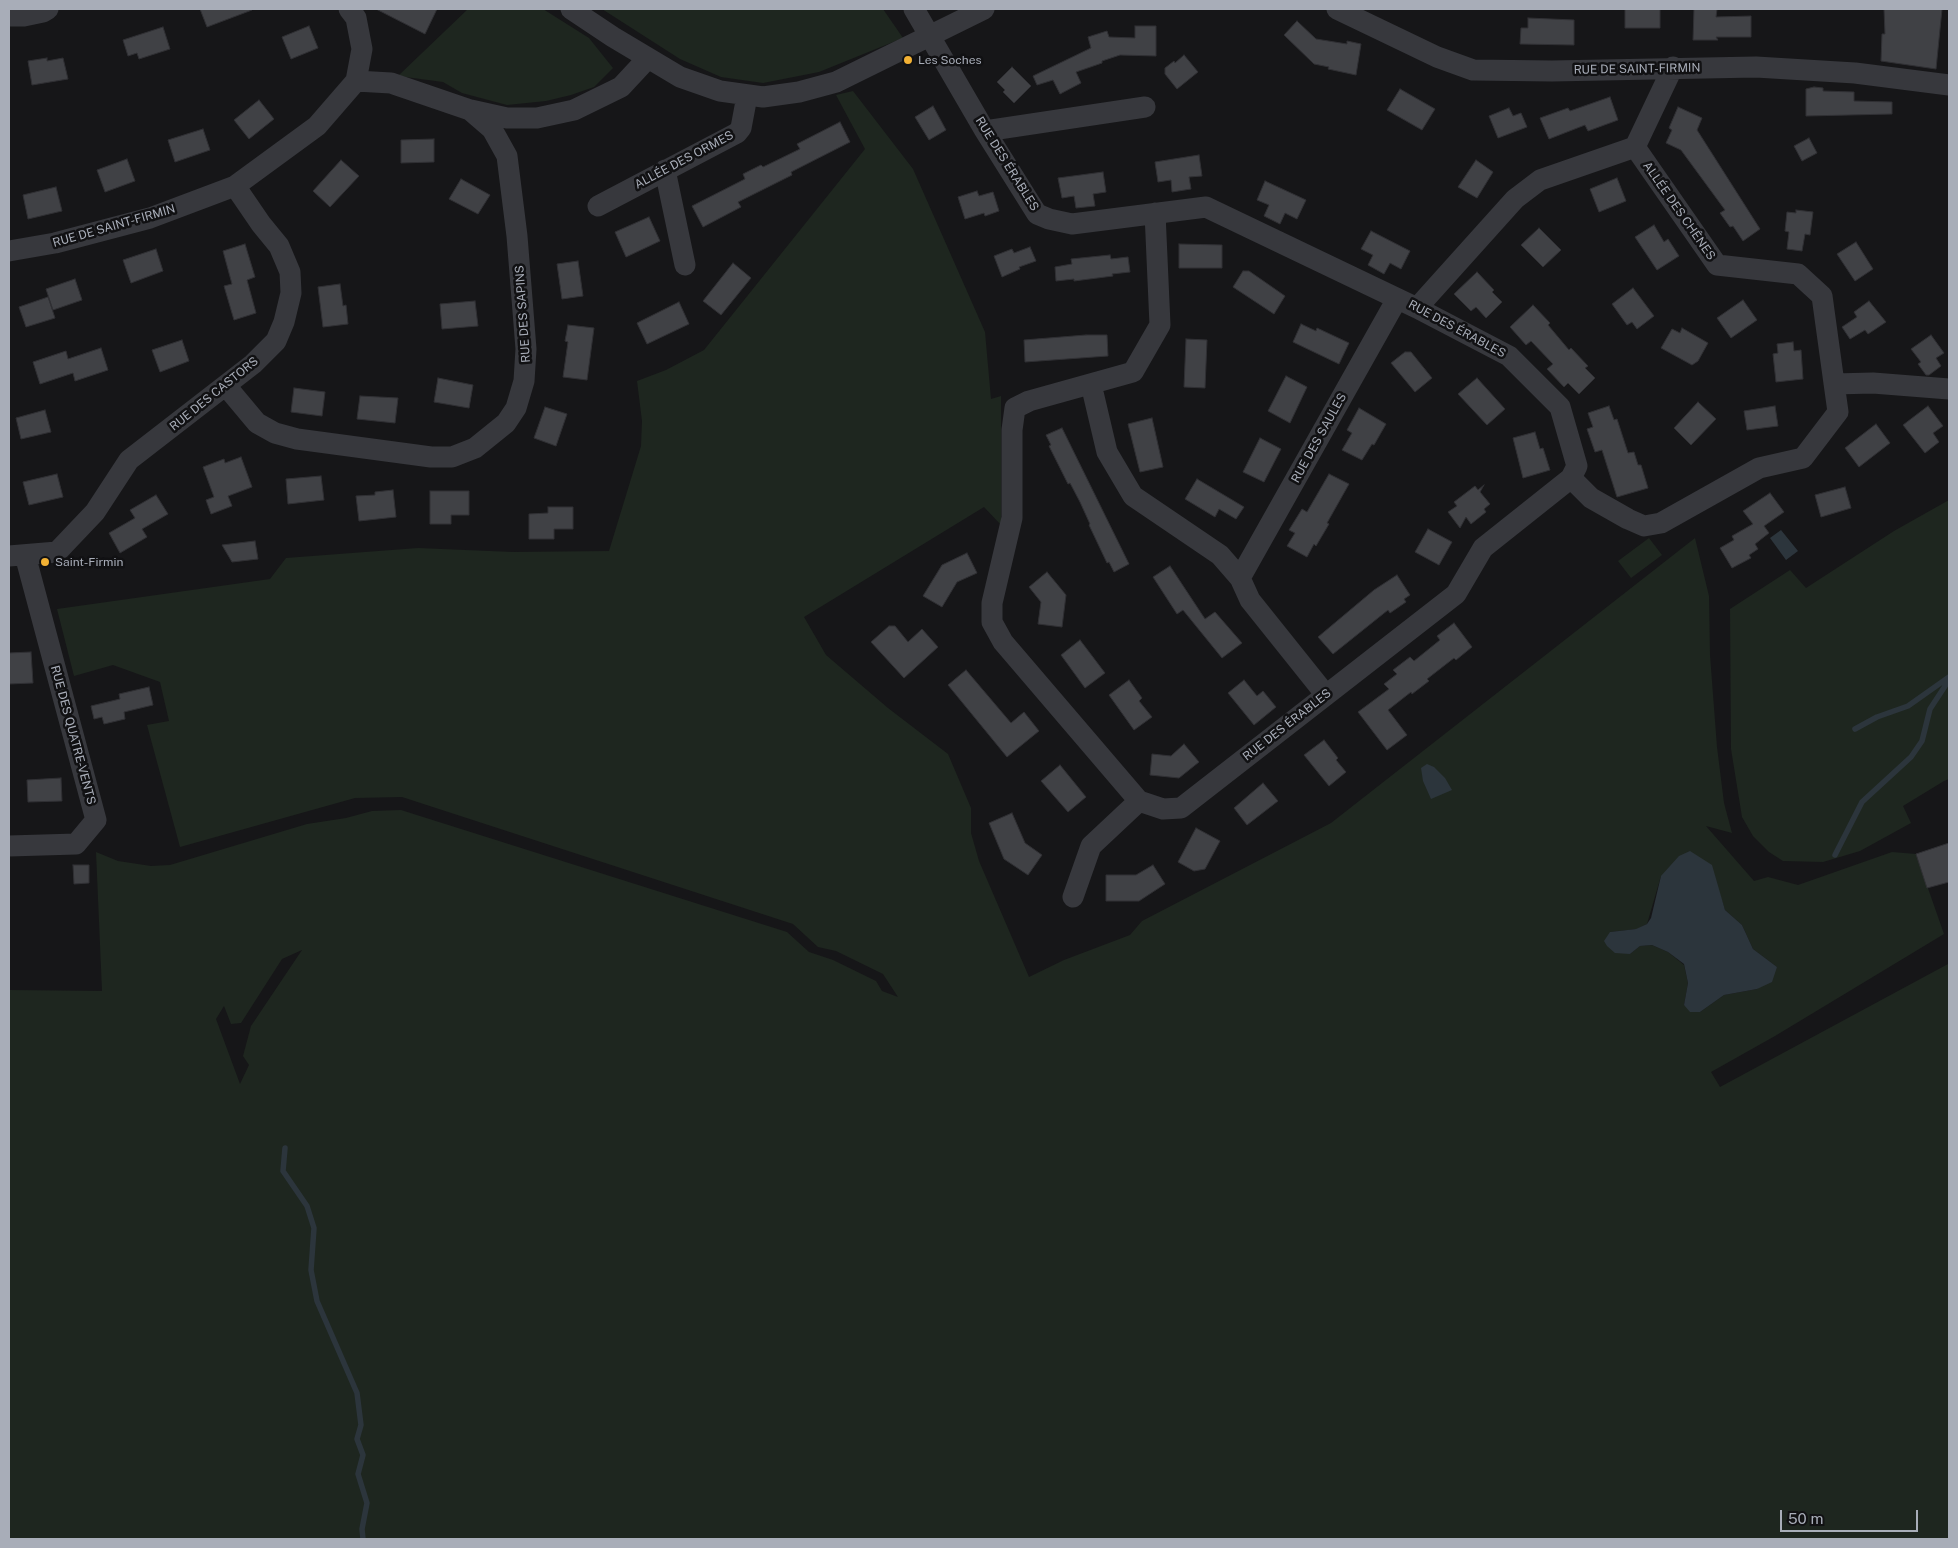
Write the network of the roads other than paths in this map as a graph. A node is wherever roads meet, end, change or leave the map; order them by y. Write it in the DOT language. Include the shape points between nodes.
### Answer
graph roads {
  1 [pos="48,9"];
  2 [pos="349,9"];
  3 [pos="571,9"];
  4 [pos="914,9"];
  5 [pos="984,9"];
  6 [pos="1337,9"];
  7 [pos="9,16"];
  8 [pos="930,36"];
  9 [pos="648,58"];
  10 [pos="1673,67"];
  11 [pos="356,81"];
  12 [pos="1949,85"];
  13 [pos="747,96"];
  14 [pos="1145,107"];
  15 [pos="470,110"];
  16 [pos="985,131"];
  17 [pos="1635,147"];
  18 [pos="665,170"];
  19 [pos="235,186"];
  20 [pos="598,206"];
  21 [pos="1155,213"];
  22 [pos="9,251"];
  23 [pos="685,265"];
  24 [pos="1397,299"];
  25 [pos="1417,308"];
  26 [pos="1091,384"];
  27 [pos="1834,384"];
  28 [pos="226,386"];
  29 [pos="1949,389"];
  30 [pos="1571,478"];
  31 [pos="17,555"];
  32 [pos="1240,578"];
  33 [pos="1326,695"];
  34 [pos="1139,800"];
  35 [pos="9,846"];
  36 [pos="1073,897"];
  1 -- 7 [label="street" via="24,16"];
  2 -- 11 [label="street" via="356,18 362,49"];
  3 -- 9 [label="street"];
  4 -- 8 [label="street, RUE DES ÉRABLES"];
  5 -- 8 [label="street"];
  6 -- 10 [label="street, RUE DE SAINT-FIRMIN" via="1437,58 1473,70"];
  8 -- 13 [label="street" via="836,82 799,92"];
  8 -- 16 [label="street, RUE DES ÉRABLES"];
  9 -- 13 [label="street" via="680,77 720,91"];
  9 -- 15 [label="street" via="621,87 574,110 537,118 507,118"];
  10 -- 12 [label="street, RUE DE SAINT-FIRMIN" via="1855,72"];
  10 -- 17 [label="street"];
  11 -- 15 [label="street, RUE DES SAPINS" via="391,83"];
  11 -- 19 [label="street, RUE DE SAINT-FIRMIN" via="317,126"];
  13 -- 18 [label="street, ALLÉE DES ORMES" via="741,128 737,133"];
  14 -- 16 [label="street"];
  15 -- 28 [label="street, RUE DES SAPINS" via="492,129 507,156 517,236 526,368 516,408 506,423 475,448 452,457 431,457 297,439 275,433 257,423"];
  16 -- 21 [label="street, RUE DES ÉRABLES" via="1037,214 1072,224"];
  17 -- 25 [label="street" via="1540,180 1515,199"];
  17 -- 27 [label="street, ALLÉE DES CHÊNES" via="1717,265 1798,274 1822,296"];
  18 -- 20 [label="street, ALLÉE DES ORMES"];
  18 -- 23 [label="street"];
  19 -- 22 [label="street, RUE DE SAINT-FIRMIN" via="150,218 55,243"];
  19 -- 28 [label="street, RUE DES CASTORS" via="279,246 290,272 291,293 276,341"];
  21 -- 24 [label="street, RUE DES ÉRABLES" via="1206,207"];
  21 -- 26 [label="street, RUE DES ÉRABLES" via="1160,325 1133,372"];
  24 -- 25 [label="street, RUE DES ÉRABLES"];
  24 -- 32 [label="street, RUE DES SAULES"];
  25 -- 30 [label="street, RUE DES ÉRABLES" via="1509,356 1560,407 1577,466"];
  26 -- 32 [label="street" via="1107,452 1133,496 1220,555"];
  26 -- 34 [label="street, RUE DES ÉRABLES" via="1015,408 1012,518 992,603 992,622 1003,642"];
  27 -- 29 [label="street" via="1873,383"];
  27 -- 30 [label="street, ALLÉE DES CHÊNES" via="1838,412 1803,458 1758,468 1661,523 1644,526 1628,519 1590,498"];
  28 -- 31 [label="street, RUE DES CASTORS" via="130,460 95,512 57,552"];
  30 -- 33 [label="street, RUE DES ÉRABLES" via="1483,548 1456,594"];
  31 -- 35 [label="street, RUE DES QUATRE-VENTS" via="96,820 76,844"];
  32 -- 33 [label="street" via="1250,600"];
  33 -- 34 [label="street, RUE DES ÉRABLES" via="1181,808 1163,809"];
  34 -- 36 [label="street" via="1091,846"];
}
